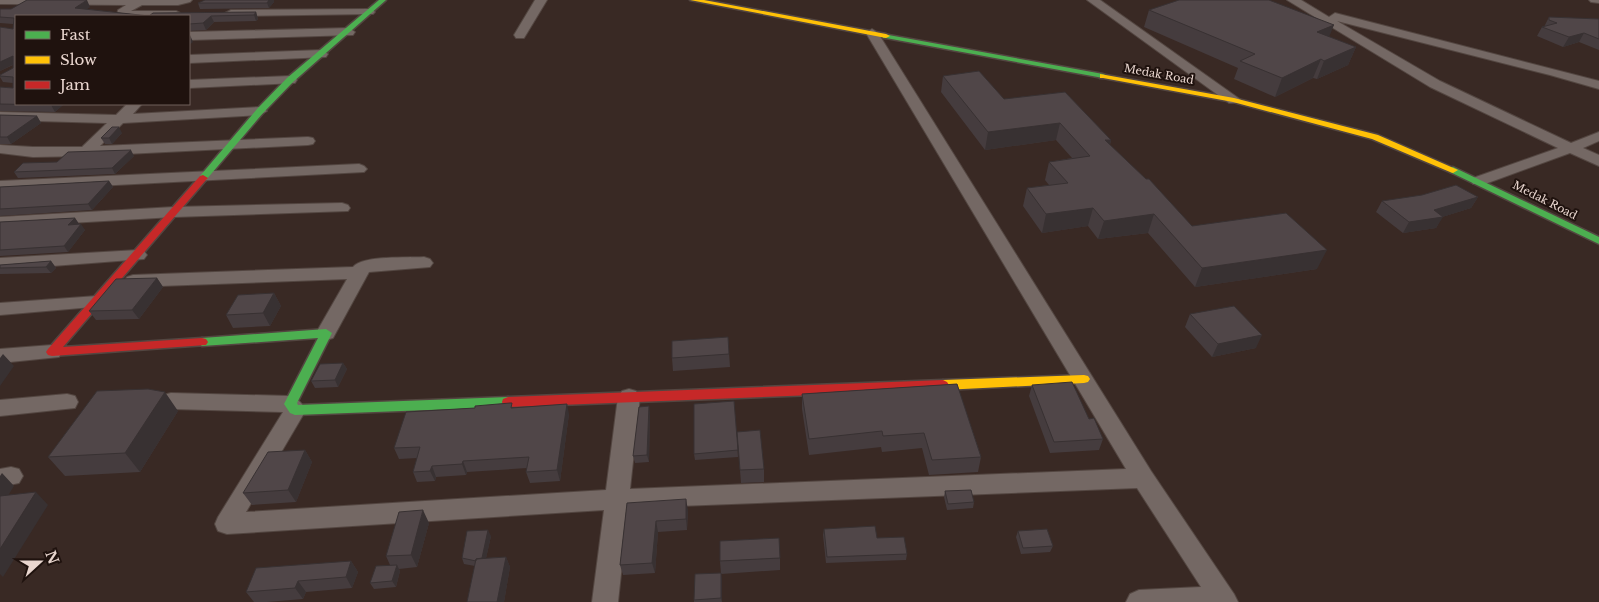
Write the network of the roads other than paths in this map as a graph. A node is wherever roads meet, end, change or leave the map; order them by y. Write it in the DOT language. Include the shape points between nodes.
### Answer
graph roads {
  1 [pos="186,0"];
  2 [pos="243,0"];
  3 [pos="383,0"];
  4 [pos="541,0"];
  5 [pos="693,0"];
  6 [pos="1094,0"];
  7 [pos="1293,0"];
  8 [pos="1594,0"];
  9 [pos="1599,0"];
  10 [pos="0,1"];
  11 [pos="139,2"];
  12 [pos="1307,8"];
  13 [pos="369,12"];
  14 [pos="191,14"];
  15 [pos="222,18"];
  16 [pos="348,32"];
  17 [pos="872,33"];
  18 [pos="520,35"];
  19 [pos="190,36"];
  20 [pos="206,36"];
  21 [pos="190,51"];
  22 [pos="322,54"];
  23 [pos="190,59"];
  24 [pos="290,80"];
  25 [pos="190,84"];
  26 [pos="1599,85"];
  27 [pos="1234,100"];
  28 [pos="134,105"];
  29 [pos="260,111"];
  30 [pos="0,116"];
  31 [pos="120,118"];
  32 [pos="1599,136"];
  33 [pos="308,142"];
  34 [pos="232,146"];
  35 [pos="1571,148"];
  36 [pos="0,149"];
  37 [pos="86,151"];
  38 [pos="1599,161"];
  39 [pos="359,169"];
  40 [pos="206,176"];
  41 [pos="1479,180"];
  42 [pos="0,186"];
  43 [pos="342,208"];
  44 [pos="174,212"];
  45 [pos="0,222"];
  46 [pos="1599,241"];
  47 [pos="138,255"];
  48 [pos="424,263"];
  49 [pos="0,264"];
  50 [pos="359,273"];
  51 [pos="114,282"];
  52 [pos="97,302"];
  53 [pos="0,309"];
  54 [pos="326,333"];
  55 [pos="52,352"];
  56 [pos="0,356"];
  57 [pos="1084,379"];
  58 [pos="629,397"];
  59 [pos="171,401"];
  60 [pos="68,402"];
  61 [pos="292,407"];
  62 [pos="0,408"];
  63 [pos="1143,478"];
  64 [pos="617,499"];
  65 [pos="1223,600"];
  66 [pos="605,602"];
  67 [pos="1139,602"];
  1 -- 11 [label="street"];
  2 -- 15 [label="street"];
  3 -- 13 [label="street"];
  4 -- 18 [label="street"];
  5 -- 17 [label="street, Medak Road"];
  6 -- 27 [label="street"];
  7 -- 12 [label="street"];
  8 -- 9 [label="street"];
  10 -- 11 [label="street"];
  11 -- 14 [label="street" via="122,15"];
  12 -- 26 [label="street"];
  12 -- 35 [label="street" via="1435,84"];
  13 -- 15 [label="street"];
  13 -- 16 [label="street"];
  15 -- 20 [label="street"];
  16 -- 20 [label="street"];
  16 -- 22 [label="street"];
  17 -- 27 [label="street, Medak Road"];
  17 -- 57 [label="street"];
  19 -- 20 [label="street"];
  20 -- 21 [label="street"];
  22 -- 23 [label="street"];
  22 -- 24 [label="street"];
  24 -- 25 [label="street"];
  24 -- 29 [label="street"];
  27 -- 41 [label="street, Medak Road" via="1375,137"];
  28 -- 31 [label="street"];
  29 -- 31 [label="street"];
  29 -- 34 [label="street"];
  30 -- 31 [label="street"];
  31 -- 37 [label="street"];
  32 -- 35 [label="street"];
  33 -- 34 [label="street"];
  34 -- 37 [label="street"];
  34 -- 40 [label="street"];
  35 -- 38 [label="street"];
  35 -- 41 [label="street"];
  36 -- 37 [label="street"];
  39 -- 40 [label="street"];
  40 -- 42 [label="street"];
  40 -- 44 [label="street"];
  41 -- 46 [label="street, Medak Road"];
  43 -- 44 [label="street"];
  44 -- 45 [label="street"];
  44 -- 47 [label="street"];
  47 -- 49 [label="street"];
  47 -- 51 [label="street"];
  48 -- 50 [label="street" via="369,265"];
  50 -- 51 [label="street"];
  50 -- 54 [label="street"];
  51 -- 52 [label="street"];
  52 -- 53 [label="street"];
  52 -- 55 [label="street"];
  54 -- 55 [label="street"];
  54 -- 61 [label="street"];
  55 -- 56 [label="street"];
  57 -- 58 [label="street"];
  57 -- 63 [label="street"];
  58 -- 61 [label="street"];
  58 -- 64 [label="street"];
  59 -- 61 [label="street"];
  60 -- 62 [label="street"];
  61 -- 64 [label="street" via="227,524"];
  63 -- 64 [label="street"];
  63 -- 65 [label="street"];
  64 -- 66 [label="street"];
  65 -- 67 [label="street"];
}
